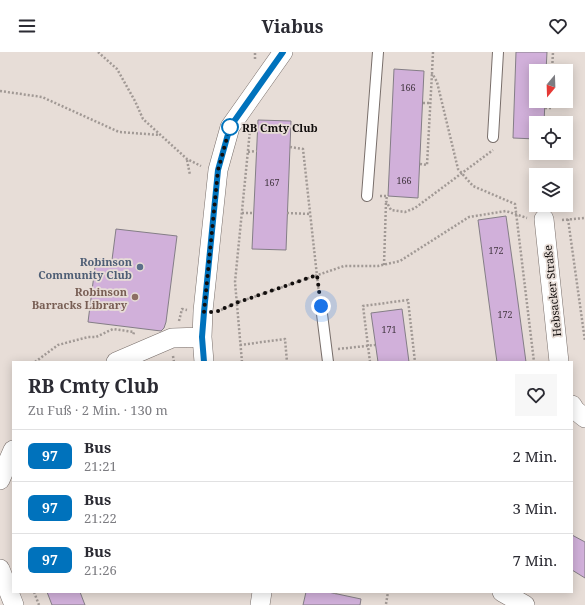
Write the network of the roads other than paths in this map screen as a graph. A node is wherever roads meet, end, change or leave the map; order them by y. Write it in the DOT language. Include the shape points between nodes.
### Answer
graph roads {
  1 [pos="283,52"];
  2 [pos="378,52"];
  3 [pos="498,52"];
  4 [pos="493,137"];
  5 [pos="367,196"];
  6 [pos="544,221"];
  7 [pos="321,306"];
  8 [pos="202,337"];
  9 [pos="118,361"];
  10 [pos="204,361"];
  11 [pos="328,361"];
  12 [pos="559,361"];
  13 [pos="573,407"];
  14 [pos="585,418"];
  15 [pos="12,452"];
  16 [pos="0,480"];
  17 [pos="0,569"];
  18 [pos="262,593"];
  19 [pos="504,593"];
  20 [pos="14,605"];
  21 [pos="260,605"];
  22 [pos="525,605"];
  1 -- 8 [label="street" via="230,127 218,170"];
  2 -- 5 [label="lane"];
  3 -- 4 [label="lane"];
  6 -- 12 [label="street, Hebsacker Straße"];
  7 -- 11 [label="lane"];
  8 -- 9 [label="street" via="172,338"];
  8 -- 10 [label="street"];
  13 -- 14 [label="street"];
  15 -- 16 [label="street"];
  17 -- 20 [label="street"];
  18 -- 21 [label="street"];
  19 -- 22 [label="street"];
}
